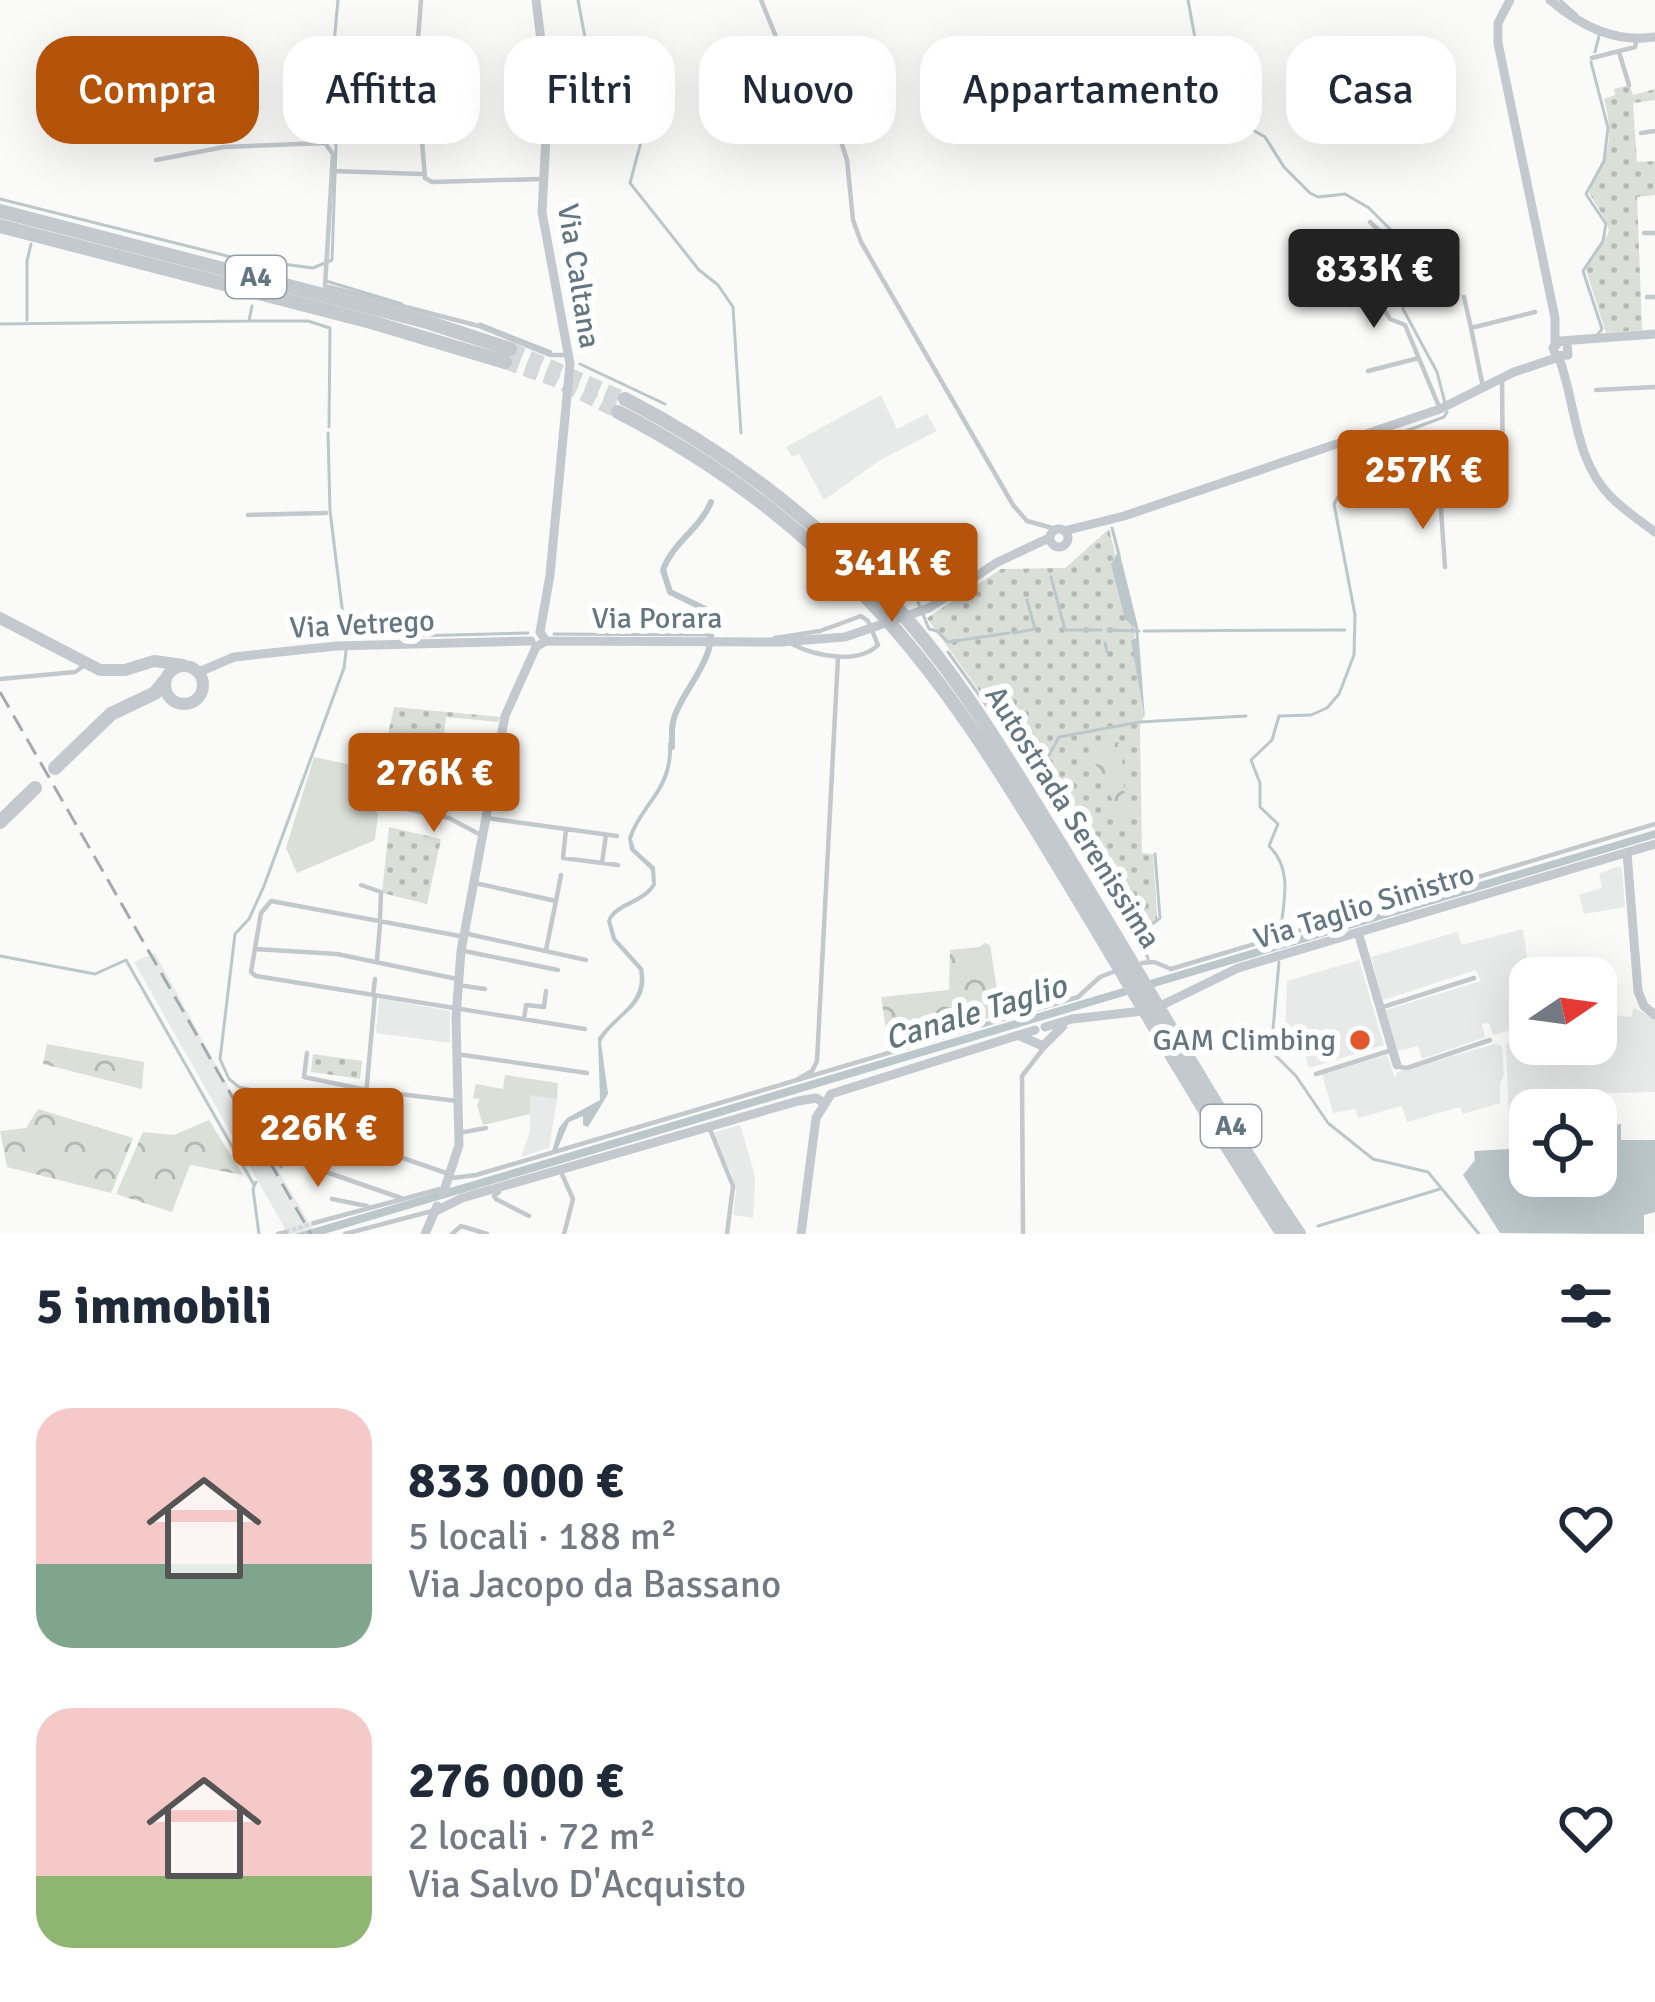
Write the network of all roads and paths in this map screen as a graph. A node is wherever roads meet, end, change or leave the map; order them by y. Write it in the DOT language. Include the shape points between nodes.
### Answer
graph roads {
  1 [pos="421,0"];
  2 [pos="536,0"];
  3 [pos="761,0"];
  4 [pos="1551,1"];
  5 [pos="1510,2"];
  6 [pos="774,36"];
  7 [pos="1637,39"];
  8 [pos="1654,41"];
  9 [pos="1619,52"];
  10 [pos="1592,58"];
  11 [pos="1629,85"];
  12 [pos="1655,131"];
  13 [pos="1641,133"];
  14 [pos="842,144"];
  15 [pos="156,160"];
  16 [pos="335,171"];
  17 [pos="424,174"];
  18 [pos="542,179"];
  19 [pos="0,211"];
  20 [pos="1370,222"];
  21 [pos="0,226"];
  22 [pos="1644,233"];
  23 [pos="1655,233"];
  24 [pos="1464,297"];
  25 [pos="1535,312"];
  26 [pos="1555,318"];
  27 [pos="1471,328"];
  28 [pos="1655,334"];
  29 [pos="1588,341"];
  30 [pos="1562,350"];
  31 [pos="570,355"];
  32 [pos="1420,358"];
  33 [pos="1368,371"];
  34 [pos="1502,378"];
  35 [pos="1483,387"];
  36 [pos="1655,387"];
  37 [pos="1596,390"];
  38 [pos="621,405"];
  39 [pos="1445,406"];
  40 [pos="1440,494"];
  41 [pos="1409,497"];
  42 [pos="326,513"];
  43 [pos="248,514"];
  44 [pos="1655,532"];
  45 [pos="1054,535"];
  46 [pos="1445,567"];
  47 [pos="0,618"];
  48 [pos="538,640"];
  49 [pos="754,642"];
  50 [pos="787,642"];
  51 [pos="838,657"];
  52 [pos="158,662"];
  53 [pos="85,665"];
  54 [pos="183,665"];
  55 [pos="199,672"];
  56 [pos="0,679"];
  57 [pos="165,680"];
  58 [pos="151,695"];
  59 [pos="170,698"];
  60 [pos="55,768"];
  61 [pos="35,788"];
  62 [pos="388,805"];
  63 [pos="487,818"];
  64 [pos="0,822"];
  65 [pos="1655,824"];
  66 [pos="566,829"];
  67 [pos="484,835"];
  68 [pos="606,835"];
  69 [pos="617,836"];
  70 [pos="1655,844"];
  71 [pos="1627,853"];
  72 [pos="602,863"];
  73 [pos="617,865"];
  74 [pos="561,874"];
  75 [pos="475,883"];
  76 [pos="361,885"];
  77 [pos="556,901"];
  78 [pos="379,922"];
  79 [pos="1358,932"];
  80 [pos="464,935"];
  81 [pos="255,949"];
  82 [pos="546,950"];
  83 [pos="461,951"];
  84 [pos="377,960"];
  85 [pos="586,960"];
  86 [pos="1142,963"];
  87 [pos="558,970"];
  88 [pos="1113,972"];
  89 [pos="1474,978"];
  90 [pos="375,979"];
  91 [pos="458,982"];
  92 [pos="485,988"];
  93 [pos="546,991"];
  94 [pos="374,995"];
  95 [pos="457,1008"];
  96 [pos="1380,1008"];
  97 [pos="1655,1015"];
  98 [pos="524,1019"];
  99 [pos="1160,1020"];
  100 [pos="585,1029"];
  101 [pos="1041,1037"];
  102 [pos="1490,1040"];
  103 [pos="1392,1050"];
  104 [pos="307,1052"];
  105 [pos="456,1054"];
  106 [pos="1396,1065"];
  107 [pos="587,1073"];
  108 [pos="1316,1074"];
  109 [pos="794,1082"];
  110 [pos="367,1090"];
  111 [pos="457,1100"];
  112 [pos="823,1102"];
  113 [pos="355,1119"];
  114 [pos="709,1127"];
  115 [pos="486,1128"];
  116 [pos="291,1130"];
  117 [pos="459,1133"];
  118 [pos="330,1141"];
  119 [pos="560,1169"];
  120 [pos="504,1186"];
  121 [pos="447,1196"];
  122 [pos="401,1198"];
  123 [pos="332,1199"];
  124 [pos="370,1207"];
  125 [pos="529,1216"];
  126 [pos="314,1223"];
  127 [pos="345,1234"];
  128 [pos="425,1234"];
  129 [pos="452,1234"];
  130 [pos="487,1234"];
  131 [pos="564,1234"];
  132 [pos="727,1234"];
  133 [pos="801,1234"];
  134 [pos="1023,1234"];
  135 [pos="1281,1234"];
  136 [pos="1299,1234"];
  1 -- 17 [label="street" via="416,66"];
  2 -- 18 [label="main road, Via Caltana" via="548,98"];
  3 -- 6 [label="street"];
  4 -- 7 [label="main road" via="1589,27"];
  5 -- 26 [label="main road" via="1498,43"];
  7 -- 8 [label="main road"];
  7 -- 9 [label="street"];
  9 -- 10 [label="street"];
  9 -- 11 [label="street"];
  12 -- 13 [label="street"];
  14 -- 45 [label="street" via="861,242 1013,505"];
  15 -- 16 [label="street" via="321,142 332,149"];
  16 -- 17 [label="street"];
  16 -- 31 [label="street" via="322,283 328,288"];
  17 -- 18 [label="street" via="432,182"];
  18 -- 31 [label="main road, Via Caltana"];
  19 -- 21 [label="highway, A4" via="428,322 507,356"];
  20 -- 32 [label="street" via="1383,234 1392,275 1383,308 1405,325"];
  22 -- 23 [label="street"];
  24 -- 27 [label="street"];
  25 -- 27 [label="street"];
  26 -- 29 [label="main road"];
  26 -- 30 [label="main road"];
  27 -- 35 [label="street"];
  28 -- 29 [label="main road, Via Porara"];
  29 -- 30 [label="main road, Via Porara"];
  30 -- 34 [label="main road, Via Porara"];
  30 -- 44 [label="main road" via="1590,467 1610,497"];
  31 -- 48 [label="main road, Via Caltana"];
  32 -- 33 [label="street"];
  32 -- 39 [label="street"];
  34 -- 35 [label="main road, Via Porara"];
  34 -- 40 [label="street" via="1503,487"];
  35 -- 39 [label="main road, Via Porara"];
  36 -- 37 [label="street"];
  38 -- 99 [label="highway, Autostrada Serenissima / A4" via="770,509 885,617 983,746"];
  39 -- 45 [label="main road, Via Porara"];
  40 -- 41 [label="street"];
  40 -- 46 [label="street"];
  42 -- 43 [label="street"];
  45 -- 50 [label="main road, Via Porara" via="929,608 865,632"];
  47 -- 53 [label="main road"];
  48 -- 49 [label="main road, Via Porara"];
  48 -- 55 [label="main road, Via Vetrego" via="336,646 234,657"];
  48 -- 63 [label="main road, Via Caltana" via="505,716"];
  49 -- 50 [label="main road, Via Porara"];
  49 -- 51 [label="street" via="865,617 877,649"];
  50 -- 51 [label="street"];
  51 -- 109 [label="street" via="817,1061"];
  52 -- 53 [label="main road" via="125,670"];
  52 -- 54 [label="main road"];
  52 -- 57 [label="main road"];
  53 -- 56 [label="street"];
  54 -- 55 [label="main road"];
  54 -- 57 [label="main road"];
  55 -- 59 [label="main road, Via Vetrego" via="195,701"];
  57 -- 58 [label="highway"];
  57 -- 59 [label="main road"];
  58 -- 59 [label="highway"];
  58 -- 60 [label="highway" via="110,714"];
  61 -- 64 [label="highway"];
  62 -- 67 [label="street"];
  63 -- 66 [label="street"];
  63 -- 67 [label="main road, Via Caltana"];
  65 -- 86 [label="street" via="1171,969"];
  66 -- 68 [label="street"];
  66 -- 72 [label="street" via="563,857"];
  67 -- 75 [label="main road, Via Caltana"];
  68 -- 69 [label="street"];
  68 -- 72 [label="street"];
  70 -- 71 [label="main road, Via Taglio Sinistro"];
  71 -- 79 [label="main road, Via Taglio Sinistro"];
  71 -- 97 [label="main road" via="1638,991"];
  72 -- 73 [label="street"];
  74 -- 77 [label="street"];
  75 -- 77 [label="street"];
  75 -- 80 [label="main road, Via Caltana"];
  76 -- 78 [label="street" via="381,892"];
  77 -- 82 [label="street"];
  78 -- 80 [label="street"];
  78 -- 81 [label="street" via="271,901"];
  78 -- 84 [label="street"];
  79 -- 96 [label="main road"];
  79 -- 101 [label="main road, Via Taglio Sinistro" via="1238,968 1152,1010 1091,1018"];
  80 -- 82 [label="street"];
  80 -- 83 [label="main road, Via Caltana"];
  81 -- 84 [label="street"];
  81 -- 94 [label="street" via="256,976"];
  82 -- 85 [label="street"];
  83 -- 87 [label="street"];
  83 -- 91 [label="main road, Via Caltana"];
  84 -- 91 [label="street"];
  88 -- 109 [label="street" via="1082,995"];
  89 -- 96 [label="street"];
  90 -- 94 [label="street"];
  91 -- 92 [label="street"];
  91 -- 95 [label="main road, Via Caltana"];
  93 -- 98 [label="street" via="544,1007 526,1005"];
  94 -- 95 [label="street"];
  94 -- 110 [label="street"];
  95 -- 98 [label="street"];
  95 -- 105 [label="main road, Via Caltana"];
  96 -- 103 [label="main road"];
  98 -- 100 [label="street"];
  99 -- 135 [label="highway, Autostrada Serenissima / A4"];
  99 -- 136 [label="highway, Autostrada Serenissima / A4"];
  101 -- 112 [label="main road, Via Taglio Sinistro" via="1013,1034 846,1087"];
  101 -- 134 [label="street" via="1022,1084"];
  102 -- 106 [label="street"];
  103 -- 106 [label="main road"];
  103 -- 108 [label="street"];
  104 -- 110 [label="street" via="304,1077"];
  105 -- 107 [label="street"];
  105 -- 111 [label="main road, Via Caltana"];
  109 -- 121 [label="street" via="476,1175"];
  110 -- 111 [label="street"];
  110 -- 113 [label="street"];
  111 -- 117 [label="main road, Via Caltana"];
  112 -- 114 [label="main road, Via Taglio Sinistro" via="806,1099"];
  112 -- 133 [label="main road"];
  114 -- 119 [label="main road, Via Taglio Sinistro"];
  114 -- 132 [label="street" via="734,1186"];
  115 -- 117 [label="street"];
  116 -- 118 [label="street"];
  117 -- 121 [label="main road, Via Caltana"];
  118 -- 121 [label="street" via="374,1148"];
  118 -- 122 [label="street" via="323,1171"];
  119 -- 120 [label="main road, Via Taglio Sinistro"];
  119 -- 131 [label="street" via="573,1199"];
  120 -- 121 [label="main road, Via Taglio Sinistro"];
  120 -- 125 [label="street" via="494,1198"];
  121 -- 122 [label="street"];
  121 -- 127 [label="street"];
  121 -- 128 [label="main road, Via Caltana"];
  122 -- 124 [label="street"];
  123 -- 124 [label="street"];
  124 -- 126 [label="street"];
  129 -- 130 [label="street" via="461,1226"];
}
